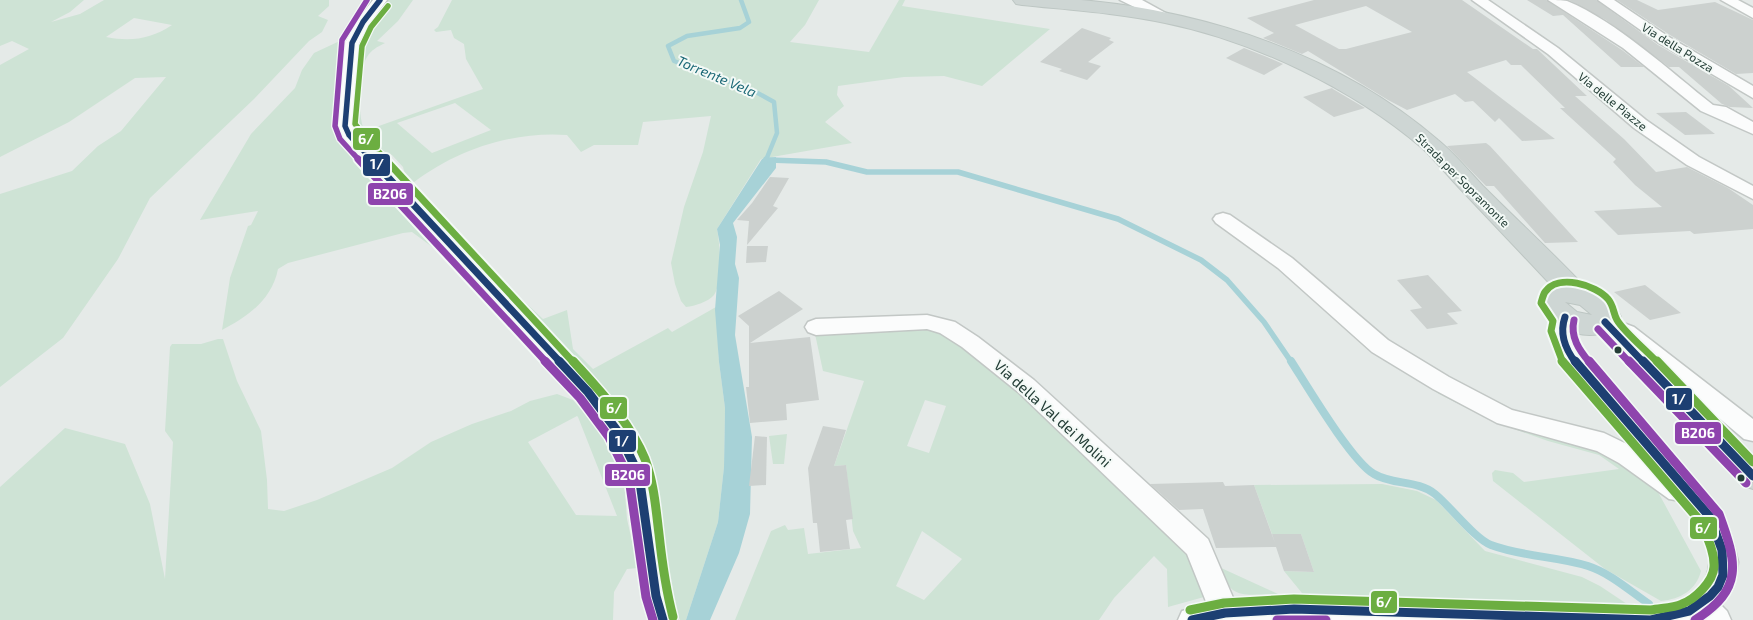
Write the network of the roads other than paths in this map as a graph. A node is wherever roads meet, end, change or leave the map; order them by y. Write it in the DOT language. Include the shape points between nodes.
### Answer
graph roads {
  1 [pos="380,0"];
  2 [pos="1022,0"];
  3 [pos="1127,0"];
  4 [pos="1479,0"];
  5 [pos="1555,0"];
  6 [pos="1605,0"];
  7 [pos="1728,0"];
  8 [pos="1086,3"];
  9 [pos="1753,14"];
  10 [pos="1166,17"];
  11 [pos="1656,60"];
  12 [pos="1753,93"];
  13 [pos="1732,119"];
  14 [pos="1753,129"];
  15 [pos="1753,193"];
  16 [pos="1223,219"];
  17 [pos="1570,305"];
  18 [pos="1606,320"];
  19 [pos="816,327"];
  20 [pos="1753,432"];
  21 [pos="1753,476"];
  22 [pos="1710,517"];
  23 [pos="1709,612"];
  24 [pos="1225,613"];
  25 [pos="663,620"];
  26 [pos="1192,620"];
  1 -- 25 [label="street" via="352,42 345,126 349,135 587,393 616,430 639,475 656,596"];
  2 -- 8 [label="main road, Strada per Sopramonte"];
  3 -- 10 [label="street"];
  4 -- 15 [label="street, Via delle Piazze" via="1552,51 1640,124 1693,161"];
  5 -- 13 [label="street" via="1628,45 1707,108"];
  6 -- 12 [label="street, Via della Pozza"];
  7 -- 9 [label="street"];
  8 -- 10 [label="main road, Strada per Sopramonte"];
  10 -- 17 [label="main road, Strada per Sopramonte" via="1259,46 1318,73 1425,139"];
  11 -- 13 [label="street"];
  13 -- 14 [label="street"];
  16 -- 22 [label="street" via="1285,263 1380,346 1505,416 1604,443 1628,456"];
  17 -- 18 [label="main road" via="1587,326"];
  17 -- 22 [label="street" via="1561,329 1569,354"];
  18 -- 20 [label="street" via="1676,369"];
  18 -- 21 [label="main road"];
  19 -- 24 [label="street, Via della Val dei Molini" via="927,322 947,327 970,342 1026,386 1198,547"];
  22 -- 23 [label="street" via="1720,543 1724,568"];
  23 -- 24 [label="street" via="1651,620 1294,609"];
  24 -- 26 [label="street"];
}
